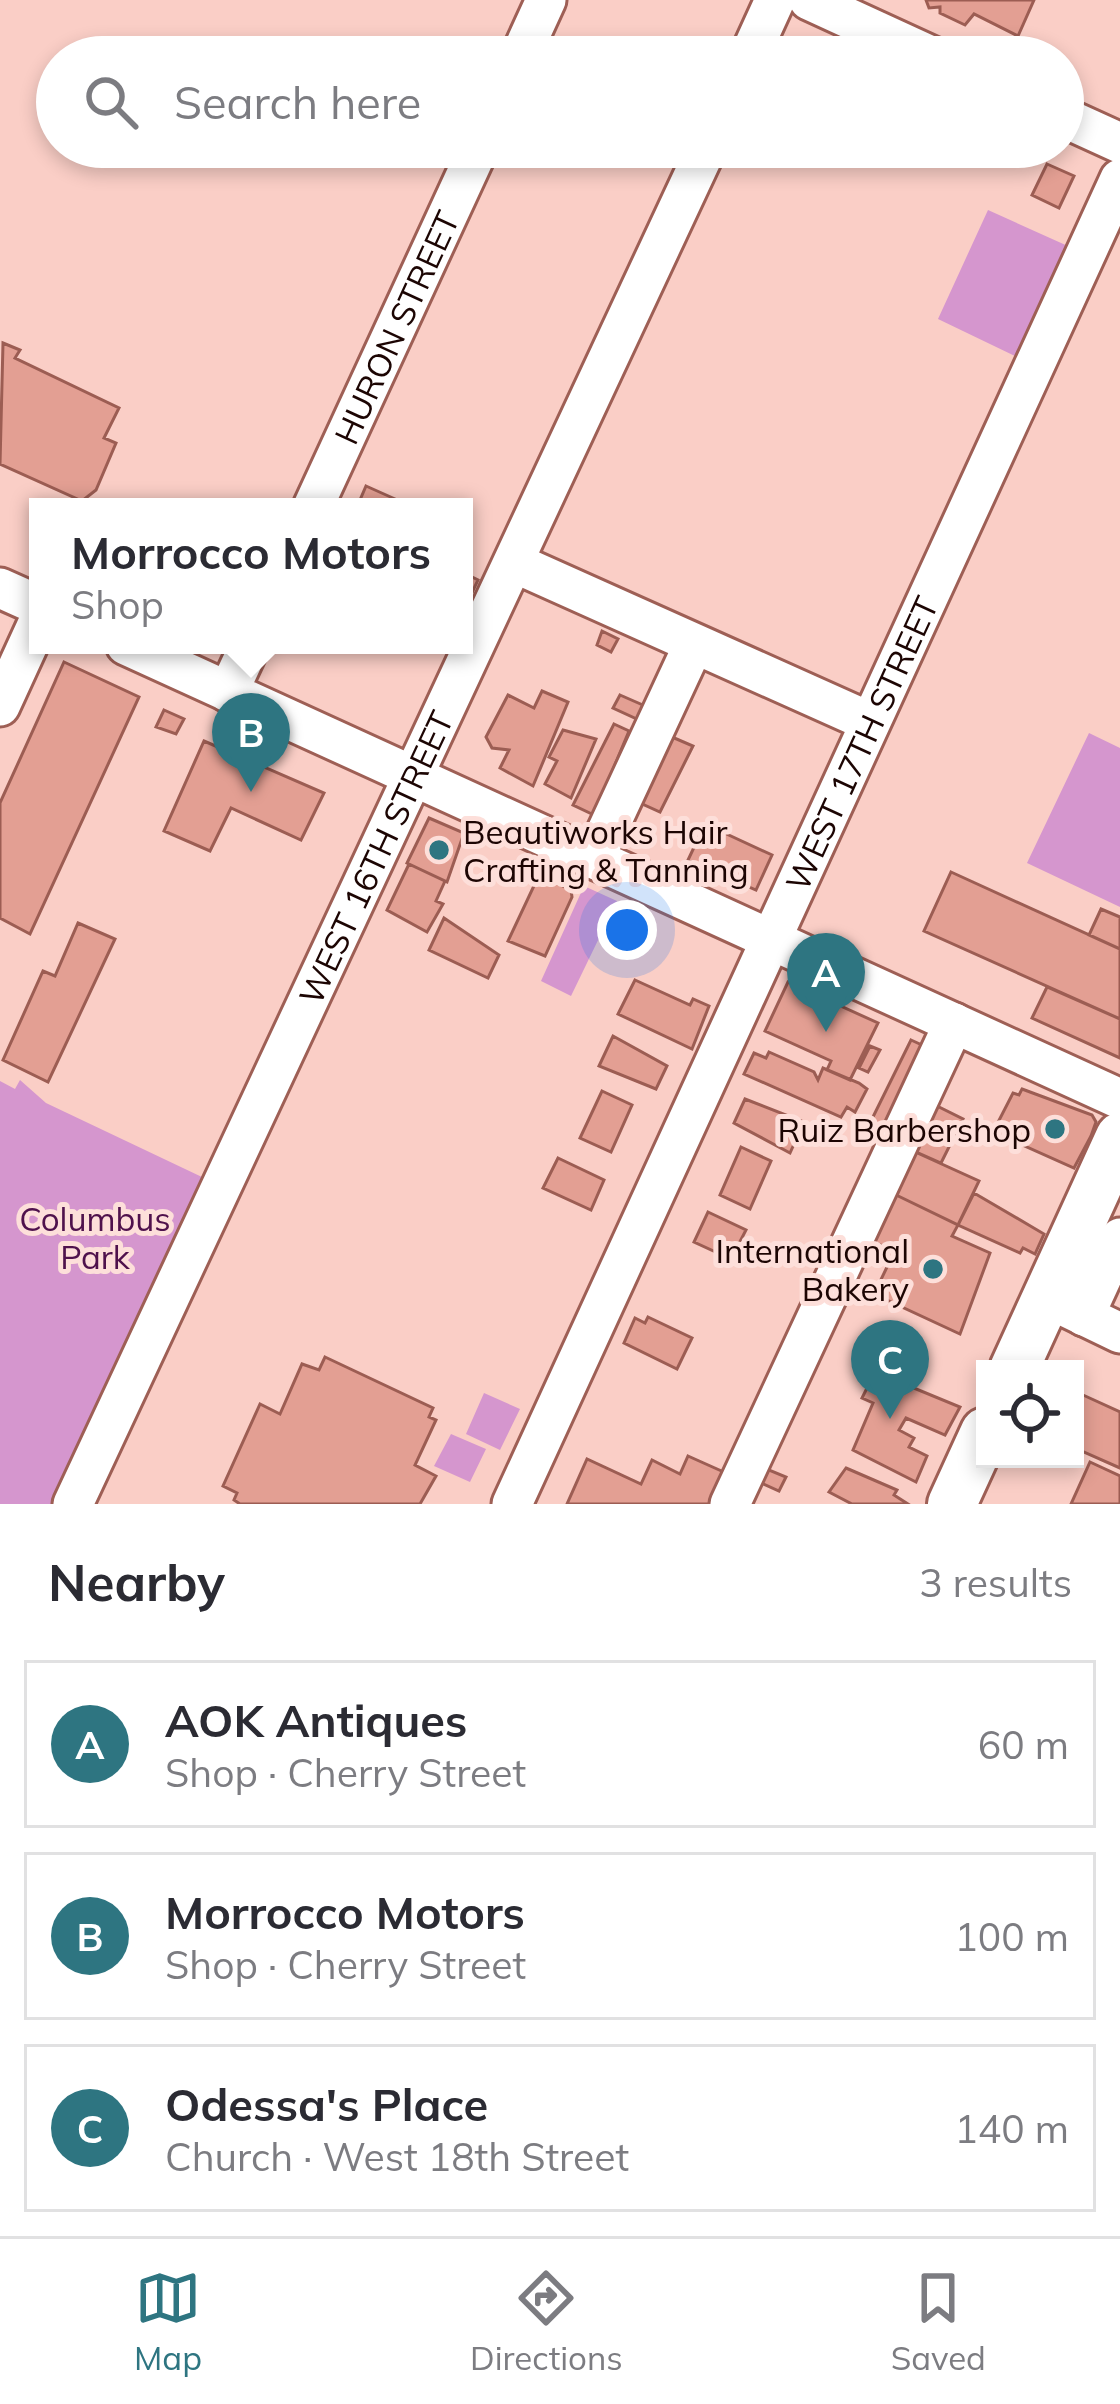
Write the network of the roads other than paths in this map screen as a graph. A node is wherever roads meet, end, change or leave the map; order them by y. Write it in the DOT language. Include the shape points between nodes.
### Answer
graph roads {
  1 [pos="546,0"];
  2 [pos="775,0"];
  3 [pos="809,0"];
  4 [pos="530,36"];
  5 [pos="759,36"];
  6 [pos="887,36"];
  7 [pos="1084,127"];
  8 [pos="1120,143"];
  9 [pos="469,168"];
  10 [pos="697,168"];
  11 [pos="1120,179"];
  12 [pos="317,498"];
  13 [pos="515,563"];
  14 [pos="0,588"];
  15 [pos="29,601"];
  16 [pos="29,642"];
  17 [pos="694,644"];
  18 [pos="146,654"];
  19 [pos="246,654"];
  20 [pos="473,654"];
  21 [pos="473,654"];
  22 [pos="228,692"];
  23 [pos="0,706"];
  24 [pos="869,722"];
  25 [pos="416,777"];
  26 [pos="594,859"];
  27 [pos="769,939"];
  28 [pos="954,1023"];
  29 [pos="1120,1099"];
  30 [pos="1120,1137"];
  31 [pos="1100,1272"];
  32 [pos="1120,1334"];
  33 [pos="1022,1360"];
  34 [pos="976,1452"];
  35 [pos="73,1504"];
  36 [pos="512,1504"];
  37 [pos="730,1504"];
  38 [pos="952,1504"];
  1 -- 4 [label="street"];
  2 -- 5 [label="street"];
  3 -- 6 [label="street"];
  7 -- 8 [label="street"];
  9 -- 12 [label="street, HURON STREET"];
  10 -- 13 [label="street, WEST 16TH STREET"];
  11 -- 24 [label="street, WEST 17TH STREET"];
  13 -- 17 [label="street"];
  13 -- 20 [label="street, WEST 16TH STREET"];
  14 -- 15 [label="street"];
  16 -- 23 [label="street"];
  17 -- 24 [label="street"];
  17 -- 26 [label="street"];
  18 -- 22 [label="street"];
  19 -- 22 [label="street"];
  21 -- 25 [label="street, WEST 16TH STREET"];
  22 -- 25 [label="street"];
  24 -- 27 [label="street, WEST 17TH STREET"];
  25 -- 26 [label="street"];
  25 -- 35 [label="street, WEST 16TH STREET"];
  26 -- 27 [label="street"];
  27 -- 28 [label="street"];
  27 -- 36 [label="street, WEST 17TH STREET"];
  28 -- 29 [label="street"];
  28 -- 37 [label="street"];
  30 -- 31 [label="main road"];
  31 -- 32 [label="street"];
  31 -- 33 [label="main road"];
  34 -- 38 [label="main road"];
}
